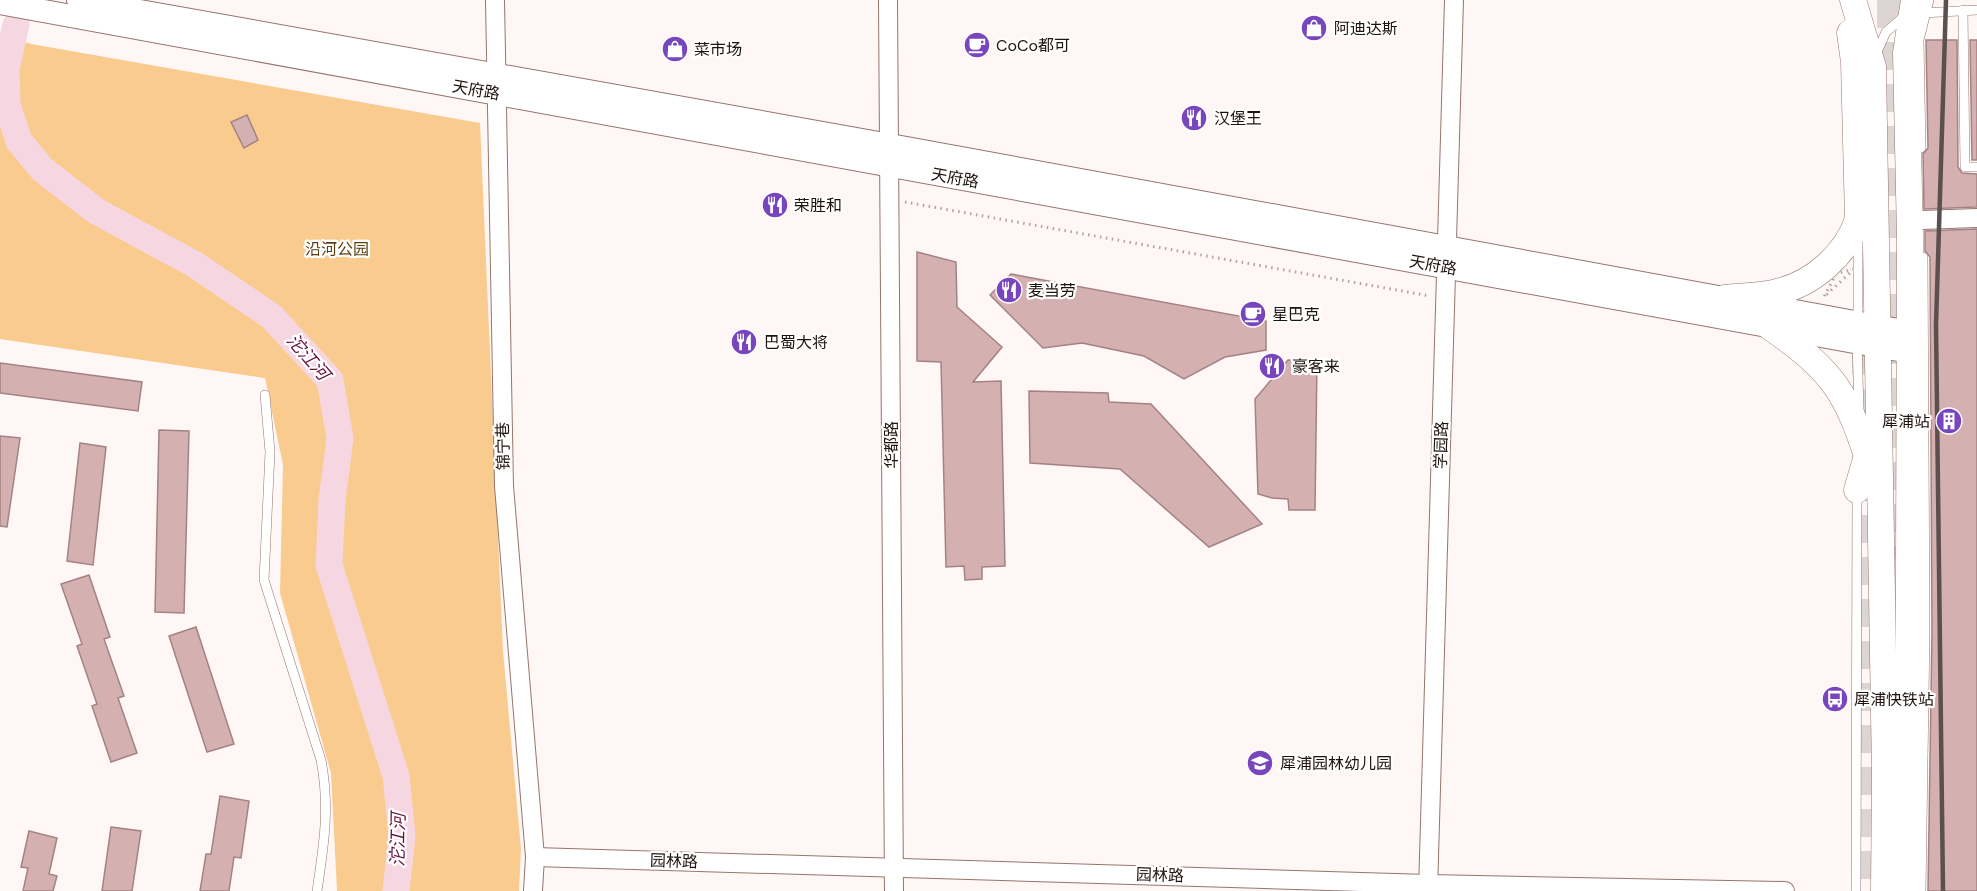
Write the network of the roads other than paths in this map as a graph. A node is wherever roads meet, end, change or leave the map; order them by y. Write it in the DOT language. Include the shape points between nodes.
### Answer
graph roads {
  1 [pos="78,0"];
  2 [pos="495,0"];
  3 [pos="888,0"];
  4 [pos="1454,0"];
  5 [pos="1846,0"];
  6 [pos="1853,0"];
  7 [pos="0,3"];
  8 [pos="1920,6"];
  9 [pos="1963,10"];
  10 [pos="1977,10"];
  11 [pos="1873,67"];
  12 [pos="497,85"];
  13 [pos="889,155"];
  14 [pos="1921,164"];
  15 [pos="1977,167"];
  16 [pos="1977,218"];
  17 [pos="1858,219"];
  18 [pos="1922,219"];
  19 [pos="1922,241"];
  20 [pos="1447,258"];
  21 [pos="1725,298"];
  22 [pos="1770,327"];
  23 [pos="1868,334"];
  24 [pos="1909,342"];
  25 [pos="265,395"];
  26 [pos="1868,434"];
  27 [pos="1868,492"];
  28 [pos="535,857"];
  29 [pos="894,867"];
  30 [pos="1428,887"];
  31 [pos="317,891"];
  32 [pos="533,891"];
  33 [pos="894,891"];
  34 [pos="1785,891"];
  35 [pos="1856,891"];
  36 [pos="1884,891"];
  37 [pos="1908,891"];
  38 [pos="1921,891"];
  1 -- 12 [label="street, 天府路"];
  2 -- 12 [label="street, 锦宁巷"];
  3 -- 13 [label="street, 华都路"];
  4 -- 20 [label="street, 学园路"];
  5 -- 17 [label="main road" via="1854,62"];
  6 -- 11 [label="main road"];
  7 -- 12 [label="street, 天府路"];
  8 -- 9 [label="lane"];
  8 -- 11 [label="lane" via="1886,32 1877,46"];
  8 -- 14 [label="lane"];
  8 -- 24 [label="main road" via="1906,53"];
  9 -- 10 [label="lane"];
  9 -- 15 [label="lane" via="1965,167"];
  11 -- 23 [label="main road"];
  12 -- 13 [label="street, 天府路"];
  12 -- 28 [label="street, 锦宁巷" via="504,486"];
  13 -- 20 [label="street, 天府路"];
  13 -- 29 [label="street, 华都路"];
  16 -- 18 [label="street"];
  17 -- 21 [label="main road" via="1840,252 1798,286 1777,293"];
  17 -- 23 [label="lane"];
  19 -- 38 [label="lane" via="1925,515"];
  20 -- 21 [label="street, 天府路"];
  20 -- 22 [label="street, 天府路"];
  20 -- 30 [label="street, 学园路"];
  21 -- 23 [label="street, 天府路"];
  22 -- 23 [label="street, 天府路"];
  22 -- 26 [label="main road" via="1825,370"];
  23 -- 24 [label="street, 天府路"];
  23 -- 26 [label="main road"];
  24 -- 37 [label="main road"];
  25 -- 31 [label="lane" via="270,452 264,580 327,789 328,814"];
  26 -- 27 [label="main road"];
  26 -- 27 [label="main road"];
  27 -- 35 [label="lane"];
  27 -- 36 [label="main road" via="1885,772"];
  28 -- 29 [label="street, 园林路"];
  28 -- 32 [label="street, 锦宁巷"];
  29 -- 30 [label="street, 园林路"];
  29 -- 33 [label="street, 华都路"];
  30 -- 34 [label="street, 园林路"];
}
